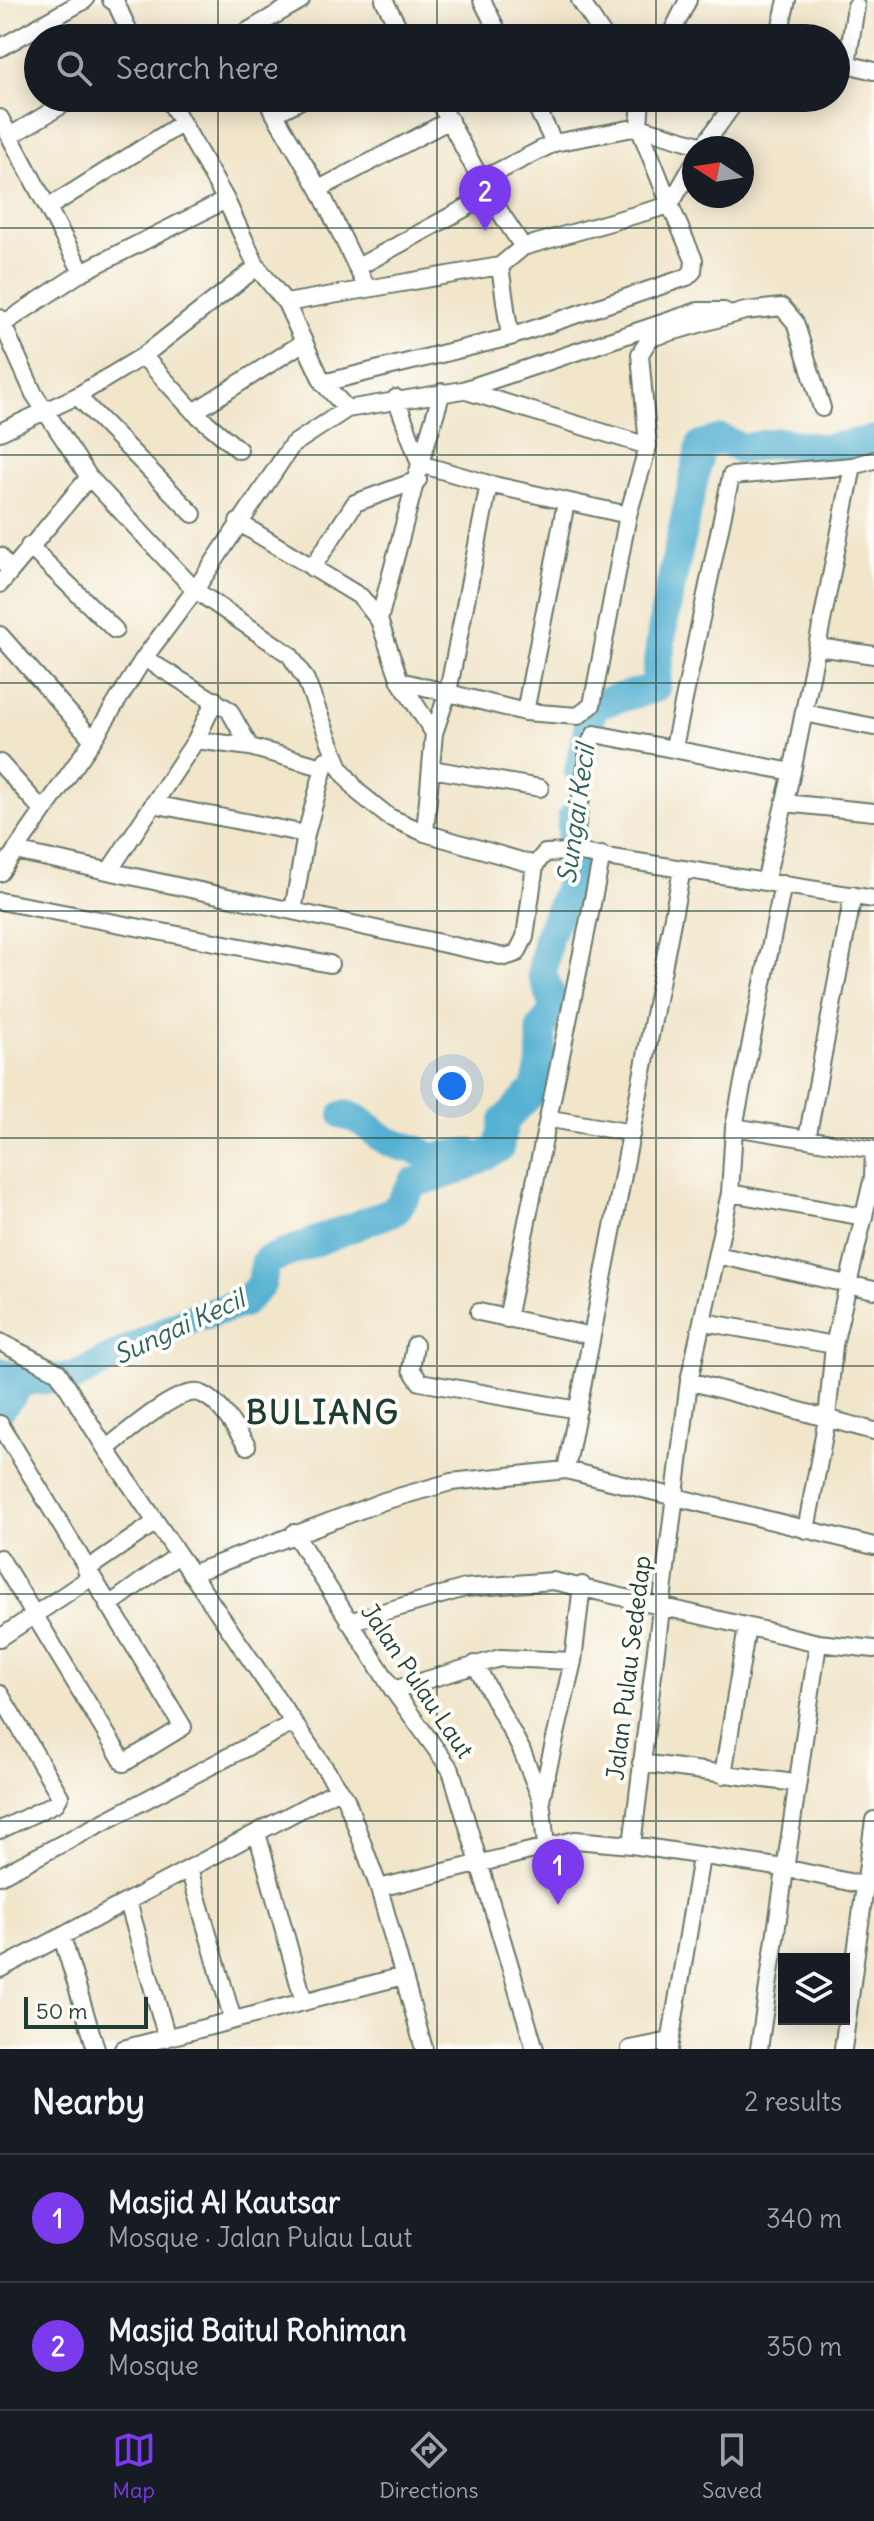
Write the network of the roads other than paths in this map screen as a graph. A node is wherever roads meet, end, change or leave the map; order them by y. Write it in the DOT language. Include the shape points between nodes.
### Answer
graph roads {
  1 [pos="85,0"];
  2 [pos="301,0"];
  3 [pos="384,0"];
  4 [pos="482,0"];
  5 [pos="580,0"];
  6 [pos="688,0"];
  7 [pos="787,0"];
  8 [pos="116,1"];
  9 [pos="856,6"];
  10 [pos="42,24"];
  11 [pos="126,24"];
  12 [pos="260,24"];
  13 [pos="397,24"];
  14 [pos="494,24"];
  15 [pos="596,24"];
  16 [pos="676,24"];
  17 [pos="781,24"];
  18 [pos="850,30"];
  19 [pos="24,34"];
  20 [pos="0,48"];
  21 [pos="850,65"];
  22 [pos="874,71"];
  23 [pos="50,112"];
  24 [pos="175,112"];
  25 [pos="445,112"];
  26 [pos="539,112"];
  27 [pos="640,112"];
  28 [pos="728,112"];
  29 [pos="276,113"];
  30 [pos="0,118"];
  31 [pos="450,120"];
  32 [pos="181,124"];
  33 [pos="639,127"];
  34 [pos="10,136"];
  35 [pos="711,136"];
  36 [pos="682,140"];
  37 [pos="554,143"];
  38 [pos="682,184"];
  39 [pos="486,187"];
  40 [pos="319,189"];
  41 [pos="226,200"];
  42 [pos="670,205"];
  43 [pos="49,207"];
  44 [pos="523,247"];
  45 [pos="500,266"];
  46 [pos="257,267"];
  47 [pos="358,267"];
  48 [pos="82,272"];
  49 [pos="367,288"];
  50 [pos="286,303"];
  51 [pos="745,311"];
  52 [pos="1,323"];
  53 [pos="510,337"];
  54 [pos="304,342"];
  55 [pos="143,356"];
  56 [pos="323,383"];
  57 [pos="463,390"];
  58 [pos="442,392"];
  59 [pos="77,396"];
  60 [pos="396,398"];
  61 [pos="822,408"];
  62 [pos="347,409"];
  63 [pos="45,412"];
  64 [pos="194,412"];
  65 [pos="0,432"];
  66 [pos="648,446"];
  67 [pos="239,450"];
  68 [pos="874,460"];
  69 [pos="853,466"];
  70 [pos="419,472"];
  71 [pos="89,477"];
  72 [pos="489,484"];
  73 [pos="566,502"];
  74 [pos="193,514"];
  75 [pos="628,515"];
  76 [pos="238,522"];
  77 [pos="29,546"];
  78 [pos="312,568"];
  79 [pos="3,570"];
  80 [pos="195,590"];
  81 [pos="379,620"];
  82 [pos="115,630"];
  83 [pos="0,635"];
  84 [pos="818,647"];
  85 [pos="874,655"];
  86 [pos="144,658"];
  87 [pos="400,681"];
  88 [pos="448,692"];
  89 [pos="215,700"];
  90 [pos="525,712"];
  91 [pos="804,713"];
  92 [pos="874,727"];
  93 [pos="434,733"];
  94 [pos="93,740"];
  95 [pos="196,740"];
  96 [pos="250,747"];
  97 [pos="674,747"];
  98 [pos="331,749"];
  99 [pos="0,763"];
  100 [pos="322,767"];
  101 [pos="432,769"];
  102 [pos="792,772"];
  103 [pos="540,788"];
  104 [pos="784,803"];
  105 [pos="153,804"];
  106 [pos="43,811"];
  107 [pos="874,812"];
  108 [pos="425,833"];
  109 [pos="306,834"];
  110 [pos="15,851"];
  111 [pos="576,853"];
  112 [pos="602,855"];
  113 [pos="540,859"];
  114 [pos="682,870"];
  115 [pos="109,871"];
  116 [pos="0,873"];
  117 [pos="765,882"];
  118 [pos="783,884"];
  119 [pos="853,895"];
  120 [pos="874,899"];
  121 [pos="0,901"];
  122 [pos="293,911"];
  123 [pos="330,964"];
  124 [pos="551,1119"];
  125 [pos="734,1127"];
  126 [pos="632,1133"];
  127 [pos="807,1139"];
  128 [pos="874,1150"];
  129 [pos="874,1177"];
  130 [pos="730,1193"];
  131 [pos="866,1226"];
  132 [pos="717,1255"];
  133 [pos="846,1283"];
  134 [pos="874,1290"];
  135 [pos="479,1312"];
  136 [pos="507,1319"];
  137 [pos="704,1322"];
  138 [pos="592,1336"];
  139 [pos="0,1342"];
  140 [pos="415,1345"];
  141 [pos="834,1345"];
  142 [pos="689,1381"];
  143 [pos="578,1410"];
  144 [pos="827,1419"];
  145 [pos="0,1424"];
  146 [pos="874,1431"];
  147 [pos="247,1446"];
  148 [pos="106,1449"];
  149 [pos="566,1470"];
  150 [pos="674,1497"];
  151 [pos="156,1522"];
  152 [pos="806,1530"];
  153 [pos="294,1533"];
  154 [pos="874,1546"];
  155 [pos="178,1555"];
  156 [pos="0,1558"];
  157 [pos="88,1573"];
  158 [pos="191,1574"];
  159 [pos="582,1585"];
  160 [pos="108,1606"];
  161 [pos="661,1607"];
  162 [pos="33,1617"];
  163 [pos="349,1622"];
  164 [pos="747,1627"];
  165 [pos="0,1638"];
  166 [pos="818,1643"];
  167 [pos="874,1649"];
  168 [pos="573,1661"];
  169 [pos="475,1664"];
  170 [pos="393,1690"];
  171 [pos="0,1694"];
  172 [pos="293,1723"];
  173 [pos="641,1763"];
  174 [pos="723,1775"];
  175 [pos="795,1783"];
  176 [pos="339,1789"];
  177 [pos="541,1799"];
  178 [pos="874,1820"];
  179 [pos="0,1830"];
  180 [pos="257,1833"];
  181 [pos="546,1845"];
  182 [pos="632,1845"];
  183 [pos="701,1857"];
  184 [pos="871,1864"];
  185 [pos="478,1867"];
  186 [pos="784,1868"];
  187 [pos="189,1869"];
  188 [pos="0,1876"];
  189 [pos="863,1885"];
  190 [pos="379,1888"];
  191 [pos="128,1902"];
  192 [pos="62,1937"];
  193 [pos="0,1969"];
  194 [pos="403,1976"];
  195 [pos="304,2002"];
  196 [pos="233,2020"];
  197 [pos="167,2038"];
  198 [pos="670,2045"];
  199 [pos="96,2049"];
  200 [pos="123,2049"];
  201 [pos="424,2049"];
  202 [pos="535,2049"];
  203 [pos="630,2049"];
  204 [pos="759,2049"];
  205 [pos="843,2049"];
  1 -- 10 [label="street"];
  2 -- 12 [label="street"];
  3 -- 13 [label="street"];
  4 -- 14 [label="street"];
  5 -- 15 [label="street"];
  6 -- 16 [label="street"];
  7 -- 17 [label="street"];
  8 -- 11 [label="street"];
  9 -- 18 [label="street"];
  19 -- 20 [label="street"];
  21 -- 22 [label="street"];
  23 -- 34 [label="street"];
  24 -- 32 [label="street"];
  25 -- 31 [label="street"];
  26 -- 37 [label="street"];
  27 -- 33 [label="street"];
  28 -- 35 [label="street"];
  29 -- 40 [label="street"];
  30 -- 34 [label="street"];
  31 -- 39 [label="street"];
  31 -- 40 [label="street"];
  32 -- 41 [label="street"];
  32 -- 43 [label="street"];
  33 -- 36 [label="street"];
  33 -- 37 [label="street"];
  33 -- 42 [label="street"];
  34 -- 43 [label="street"];
  37 -- 39 [label="street"];
  38 -- 42 [label="street"];
  39 -- 44 [label="street"];
  39 -- 47 [label="street"];
  40 -- 47 [label="street"];
  41 -- 46 [label="street"];
  41 -- 48 [label="street"];
  42 -- 44 [label="street"];
  42 -- 53 [label="street" via="694,260 687,277"];
  43 -- 48 [label="street"];
  44 -- 45 [label="street"];
  45 -- 49 [label="street"];
  45 -- 53 [label="street"];
  46 -- 50 [label="street"];
  46 -- 55 [label="street"];
  47 -- 49 [label="street"];
  48 -- 52 [label="street"];
  49 -- 50 [label="street"];
  50 -- 54 [label="street"];
  51 -- 57 [label="street" via="698,311"];
  51 -- 61 [label="street" via="777,306 788,311"];
  51 -- 66 [label="street" via="645,342 640,354"];
  52 -- 63 [label="street"];
  53 -- 56 [label="street"];
  54 -- 56 [label="street"];
  54 -- 64 [label="street"];
  55 -- 59 [label="street"];
  55 -- 64 [label="street"];
  56 -- 62 [label="street"];
  57 -- 58 [label="street"];
  57 -- 66 [label="street"];
  58 -- 60 [label="street"];
  58 -- 70 [label="street"];
  59 -- 63 [label="street"];
  59 -- 74 [label="street"];
  60 -- 62 [label="street"];
  60 -- 70 [label="street"];
  62 -- 76 [label="street" via="292,445"];
  63 -- 65 [label="street"];
  63 -- 71 [label="street"];
  64 -- 67 [label="street"];
  66 -- 75 [label="street"];
  68 -- 69 [label="street"];
  69 -- 84 [label="street"];
  69 -- 97 [label="street" via="731,476"];
  70 -- 72 [label="street"];
  70 -- 78 [label="street" via="355,503"];
  70 -- 81 [label="street"];
  71 -- 77 [label="street"];
  71 -- 80 [label="street"];
  72 -- 73 [label="street"];
  72 -- 88 [label="street"];
  73 -- 75 [label="street"];
  73 -- 90 [label="street"];
  75 -- 90 [label="street" via="592,705 578,716"];
  76 -- 78 [label="street"];
  76 -- 80 [label="street"];
  77 -- 79 [label="street"];
  77 -- 82 [label="street"];
  78 -- 81 [label="street" via="361,597"];
  80 -- 86 [label="street"];
  80 -- 98 [label="street" via="290,655 306,680"];
  81 -- 87 [label="street"];
  83 -- 94 [label="street"];
  84 -- 85 [label="street"];
  84 -- 91 [label="street"];
  86 -- 89 [label="street"];
  86 -- 94 [label="street"];
  87 -- 88 [label="street"];
  87 -- 93 [label="street"];
  88 -- 90 [label="street"];
  88 -- 93 [label="street"];
  89 -- 95 [label="street"];
  89 -- 96 [label="street" via="240,724"];
  91 -- 92 [label="street"];
  91 -- 102 [label="street"];
  93 -- 101 [label="street"];
  94 -- 106 [label="street"];
  95 -- 96 [label="street"];
  95 -- 105 [label="street"];
  96 -- 100 [label="street"];
  97 -- 102 [label="street"];
  97 -- 111 [label="street" via="600,733 592,736"];
  98 -- 100 [label="street"];
  98 -- 108 [label="street" via="358,792 389,817"];
  99 -- 106 [label="street"];
  100 -- 109 [label="street"];
  101 -- 103 [label="street"];
  101 -- 108 [label="street"];
  102 -- 104 [label="street"];
  104 -- 107 [label="street"];
  104 -- 117 [label="street"];
  105 -- 109 [label="street"];
  105 -- 115 [label="street"];
  106 -- 110 [label="street"];
  108 -- 113 [label="street"];
  109 -- 122 [label="street"];
  110 -- 115 [label="street"];
  110 -- 116 [label="street"];
  111 -- 112 [label="street"];
  111 -- 113 [label="street"];
  112 -- 114 [label="street"];
  112 -- 124 [label="street"];
  113 -- 122 [label="street" via="525,937 511,956"];
  114 -- 117 [label="street"];
  114 -- 126 [label="street"];
  115 -- 122 [label="street"];
  117 -- 118 [label="street"];
  118 -- 119 [label="street"];
  118 -- 125 [label="street, Jalan Pulau Sededap"];
  119 -- 120 [label="street"];
  119 -- 127 [label="street"];
  121 -- 123 [label="street"];
  124 -- 126 [label="street"];
  124 -- 136 [label="street"];
  125 -- 127 [label="street"];
  125 -- 130 [label="street, Jalan Pulau Sededap"];
  126 -- 138 [label="street"];
  127 -- 128 [label="street"];
  128 -- 129 [label="street"];
  129 -- 131 [label="street"];
  130 -- 131 [label="street"];
  130 -- 132 [label="street, Jalan Pulau Sededap"];
  131 -- 133 [label="street"];
  132 -- 133 [label="street"];
  132 -- 137 [label="street, Jalan Pulau Sededap"];
  133 -- 134 [label="street"];
  133 -- 141 [label="street"];
  135 -- 136 [label="street"];
  136 -- 138 [label="street"];
  137 -- 141 [label="street"];
  137 -- 142 [label="street, Jalan Pulau Sededap"];
  138 -- 143 [label="street"];
  139 -- 148 [label="street" via="58,1372"];
  140 -- 143 [label="street" via="411,1369 420,1382"];
  141 -- 144 [label="street"];
  142 -- 144 [label="street"];
  142 -- 150 [label="street, Jalan Pulau Sededap"];
  143 -- 149 [label="street"];
  144 -- 146 [label="street"];
  144 -- 152 [label="street"];
  145 -- 157 [label="street"];
  147 -- 148 [label="street" via="213,1402 190,1392"];
  148 -- 151 [label="street"];
  149 -- 150 [label="street"];
  149 -- 153 [label="street" via="451,1482"];
  150 -- 152 [label="street"];
  150 -- 161 [label="street, Jalan Pulau Sededap"];
  151 -- 155 [label="street"];
  151 -- 157 [label="street"];
  152 -- 154 [label="street"];
  153 -- 158 [label="street"];
  153 -- 163 [label="street, Jalan Pulau Laut"];
  155 -- 158 [label="street"];
  155 -- 160 [label="street"];
  156 -- 162 [label="street"];
  157 -- 160 [label="street"];
  157 -- 162 [label="street"];
  158 -- 172 [label="street"];
  159 -- 161 [label="street"];
  159 -- 163 [label="street" via="553,1581 465,1588"];
  159 -- 168 [label="street"];
  160 -- 162 [label="street" via="183,1727 124,1763"];
  161 -- 164 [label="street"];
  161 -- 173 [label="street, Jalan Pulau Sededap"];
  162 -- 165 [label="street"];
  163 -- 170 [label="street, Jalan Pulau Laut"];
  164 -- 166 [label="street"];
  164 -- 174 [label="street"];
  166 -- 167 [label="street"];
  166 -- 175 [label="street"];
  168 -- 169 [label="street" via="508,1657"];
  168 -- 177 [label="street"];
  169 -- 170 [label="street"];
  169 -- 177 [label="street"];
  170 -- 185 [label="street, Jalan Pulau Laut" via="451,1770"];
  171 -- 179 [label="street" via="60,1796 56,1803"];
  172 -- 176 [label="street"];
  172 -- 188 [label="street"];
  173 -- 174 [label="street"];
  173 -- 182 [label="street, Jalan Pulau Sededap"];
  174 -- 175 [label="street"];
  175 -- 186 [label="street"];
  176 -- 180 [label="street"];
  176 -- 190 [label="street"];
  177 -- 181 [label="street"];
  178 -- 184 [label="street"];
  180 -- 187 [label="street"];
  180 -- 195 [label="street"];
  181 -- 182 [label="street" via="575,1840"];
  181 -- 185 [label="street"];
  182 -- 183 [label="street"];
  183 -- 186 [label="street"];
  183 -- 198 [label="street"];
  184 -- 189 [label="street"];
  185 -- 190 [label="street"];
  185 -- 202 [label="street, Jalan Pulau Laut"];
  186 -- 189 [label="street"];
  186 -- 204 [label="street"];
  187 -- 191 [label="street"];
  187 -- 196 [label="street"];
  189 -- 205 [label="street"];
  190 -- 194 [label="street"];
  191 -- 192 [label="street"];
  191 -- 197 [label="street"];
  192 -- 193 [label="street"];
  192 -- 199 [label="street"];
  194 -- 195 [label="street"];
  194 -- 201 [label="street"];
  195 -- 196 [label="street"];
  196 -- 197 [label="street"];
  197 -- 200 [label="street"];
  198 -- 203 [label="street"];
}
